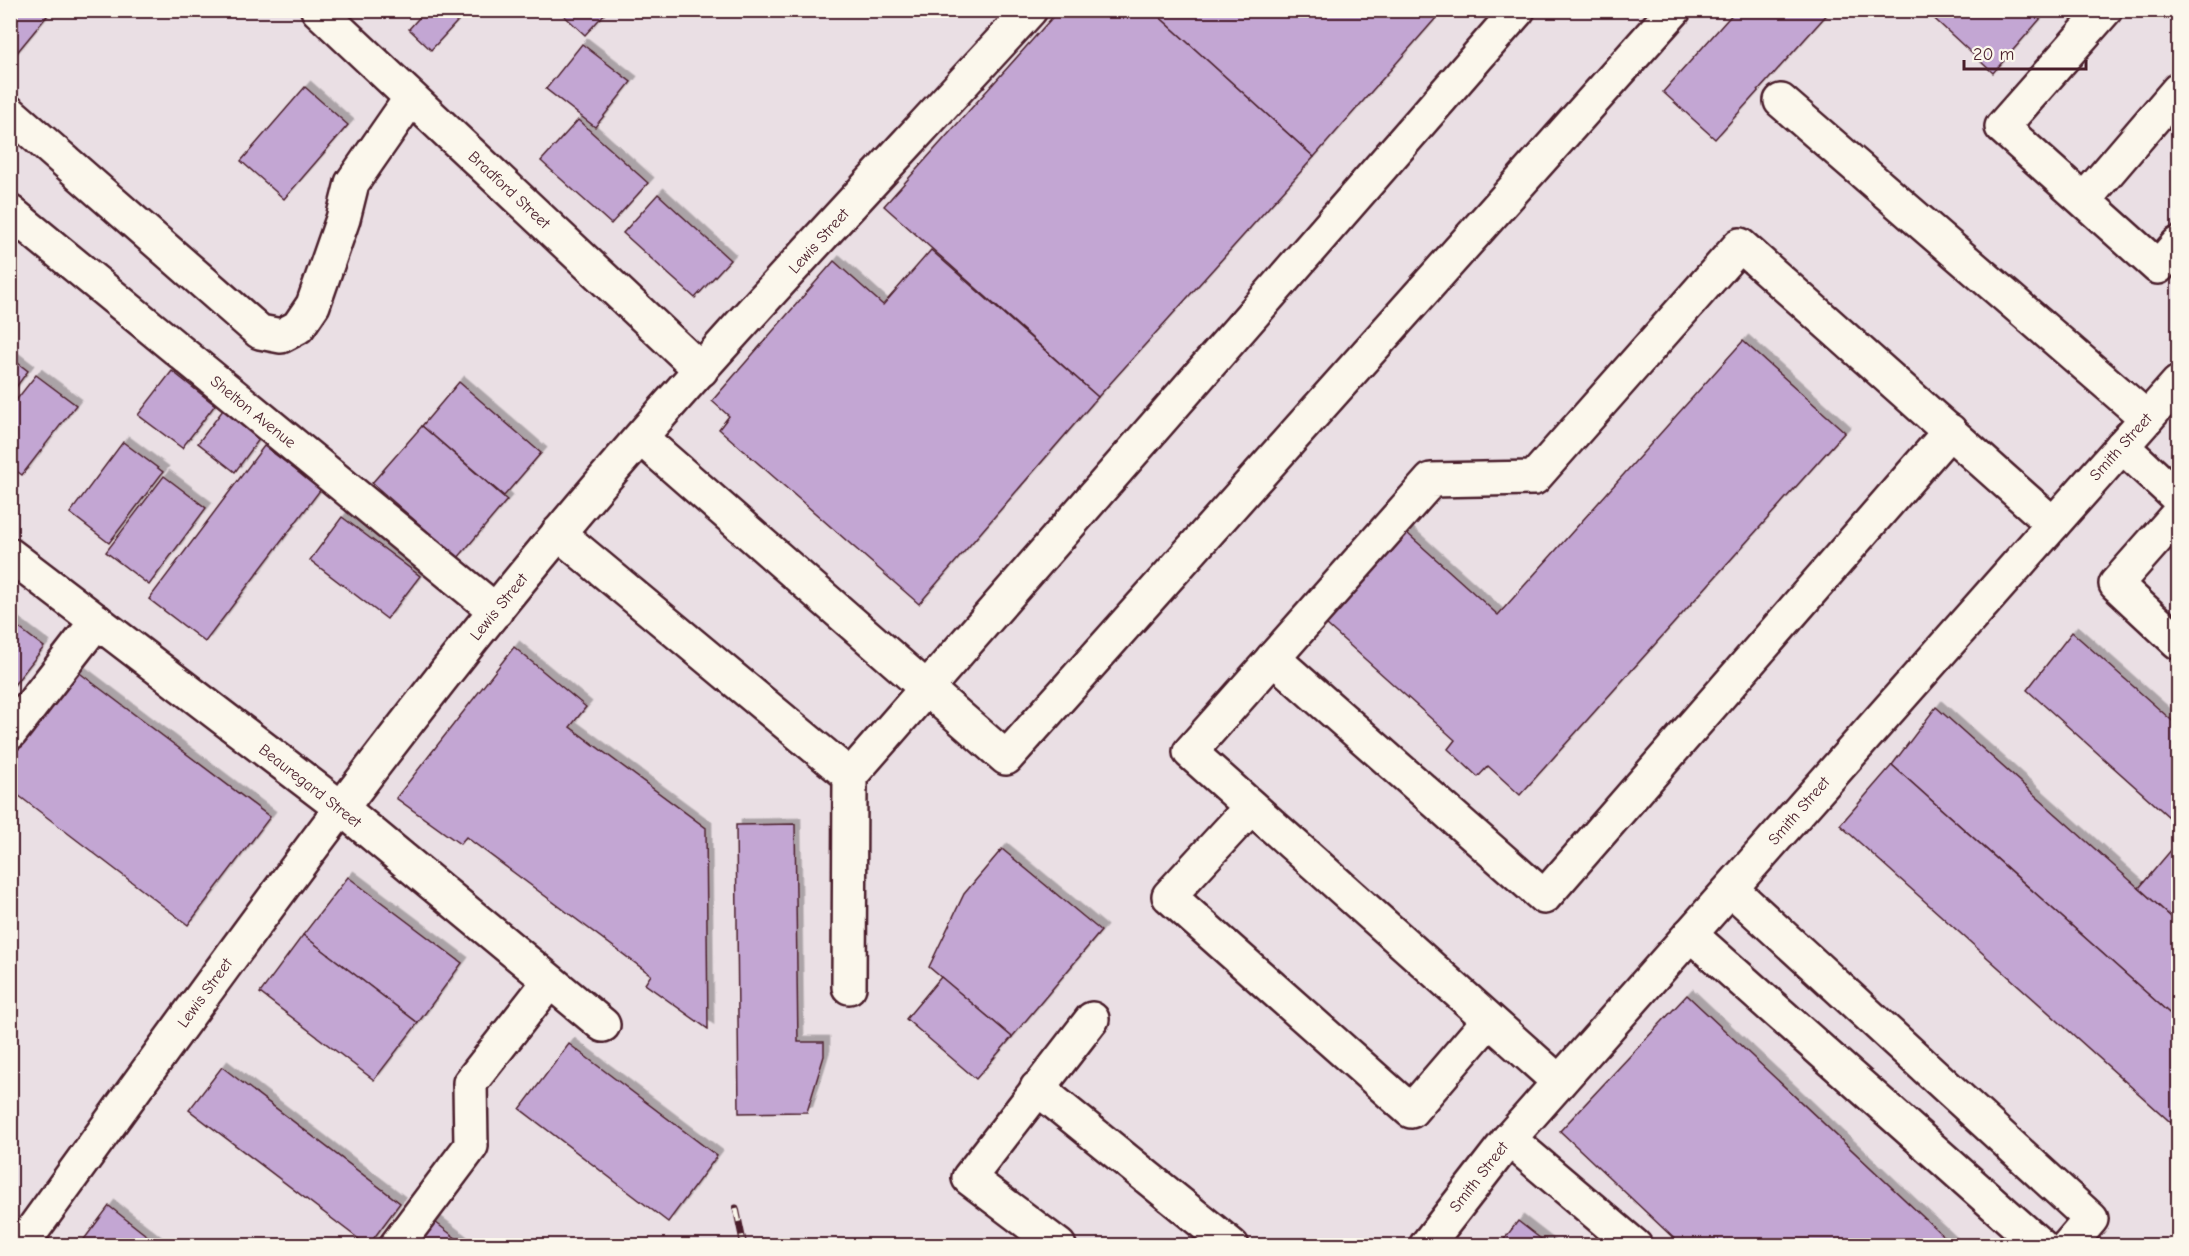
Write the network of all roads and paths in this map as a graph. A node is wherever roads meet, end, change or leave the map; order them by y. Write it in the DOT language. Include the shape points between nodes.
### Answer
graph roads {
  1 [pos="318,10"];
  2 [pos="1030,10"];
  3 [pos="1518,10"];
  4 [pos="1674,10"];
  5 [pos="2105,10"];
  6 [pos="2178,90"];
  7 [pos="411,98"];
  8 [pos="1781,101"];
  9 [pos="10,113"];
  10 [pos="2084,200"];
  11 [pos="10,212"];
  12 [pos="2178,244"];
  13 [pos="701,370"];
  14 [pos="2178,383"];
  15 [pos="2147,418"];
  16 [pos="1950,431"];
  17 [pos="641,438"];
  18 [pos="2122,446"];
  19 [pos="2178,498"];
  20 [pos="2178,514"];
  21 [pos="2054,524"];
  22 [pos="558,534"];
  23 [pos="10,555"];
  24 [pos="496,611"];
  25 [pos="97,621"];
  26 [pos="2178,642"];
  27 [pos="1273,658"];
  28 [pos="927,688"];
  29 [pos="10,733"];
  30 [pos="850,776"];
  31 [pos="340,807"];
  32 [pos="1251,807"];
  33 [pos="1731,889"];
  34 [pos="1690,934"];
  35 [pos="549,982"];
  36 [pos="849,987"];
  37 [pos="1092,1019"];
  38 [pos="1489,1020"];
  39 [pos="603,1025"];
  40 [pos="1559,1082"];
  41 [pos="1037,1088"];
  42 [pos="1509,1139"];
  43 [pos="21,1245"];
  44 [pos="396,1245"];
  45 [pos="1059,1245"];
  46 [pos="1232,1245"];
  47 [pos="1426,1245"];
  48 [pos="1635,1245"];
  49 [pos="2041,1245"];
  50 [pos="2068,1245"];
  1 -- 7 [label="street, Bradford Street"];
  2 -- 13 [label="street, Lewis Street"];
  3 -- 28 [label="street"];
  4 -- 28 [label="street" via="1006,758"];
  5 -- 10 [label="street" via="2002,127"];
  6 -- 10 [label="street"];
  7 -- 9 [label="street" via="352,183 314,305 298,327 281,336 260,332"];
  7 -- 13 [label="street, Bradford Street"];
  8 -- 15 [label="street"];
  10 -- 12 [label="street" via="2158,267"];
  11 -- 24 [label="street, Shelton Avenue"];
  13 -- 17 [label="street, Lewis Street"];
  14 -- 15 [label="street, Smith Street"];
  15 -- 18 [label="street, Smith Street"];
  16 -- 21 [label="street"];
  16 -- 27 [label="street" via="1740,245 1534,478 1431,480"];
  16 -- 27 [label="street" via="1544,897"];
  17 -- 22 [label="street, Lewis Street"];
  17 -- 28 [label="street"];
  18 -- 19 [label="street"];
  18 -- 21 [label="street, Smith Street"];
  20 -- 26 [label="street" via="2116,584"];
  21 -- 33 [label="street, Smith Street"];
  22 -- 24 [label="street, Lewis Street"];
  22 -- 30 [label="street"];
  23 -- 25 [label="street, Beauregard Street"];
  24 -- 31 [label="street, Lewis Street"];
  25 -- 29 [label="street"];
  25 -- 31 [label="street, Beauregard Street"];
  27 -- 32 [label="street" via="1190,752"];
  28 -- 30 [label="street"];
  30 -- 36 [label="street"];
  31 -- 35 [label="street, Beauregard Street"];
  31 -- 43 [label="street, Lewis Street"];
  32 -- 38 [label="street"];
  32 -- 38 [label="street" via="1169,896 1411,1111"];
  33 -- 34 [label="street, Smith Street"];
  33 -- 50 [label="street" via="2091,1219"];
  34 -- 40 [label="street, Smith Street"];
  34 -- 49 [label="street"];
  35 -- 39 [label="street, Beauregard Street"];
  35 -- 44 [label="street" via="470,1083 471,1146"];
  37 -- 41 [label="street"];
  38 -- 40 [label="street"];
  40 -- 42 [label="street, Smith Street"];
  41 -- 45 [label="street" via="969,1178"];
  41 -- 46 [label="street"];
  42 -- 47 [label="street, Smith Street"];
  42 -- 48 [label="street"];
}
